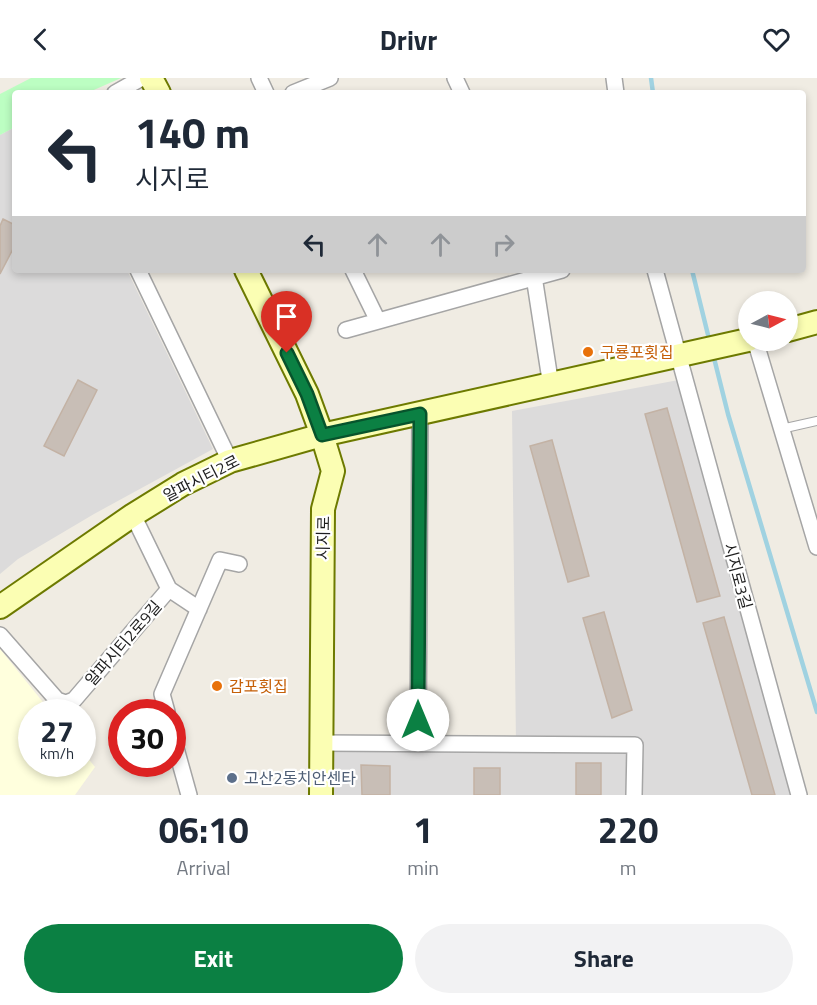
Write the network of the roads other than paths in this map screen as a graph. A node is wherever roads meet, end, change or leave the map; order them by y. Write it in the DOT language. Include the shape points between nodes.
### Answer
graph roads {
  1 [pos="142,78"];
  2 [pos="330,78"];
  3 [pos="120,90"];
  4 [pos="300,90"];
  5 [pos="139,273"];
  6 [pos="247,273"];
  7 [pos="354,273"];
  8 [pos="656,273"];
  9 [pos="534,274"];
  10 [pos="378,321"];
  11 [pos="817,322"];
  12 [pos="798,327"];
  13 [pos="346,330"];
  14 [pos="738,343"];
  15 [pos="752,351"];
  16 [pos="678,356"];
  17 [pos="551,386"];
  18 [pos="420,414"];
  19 [pos="817,420"];
  20 [pos="782,429"];
  21 [pos="322,435"];
  22 [pos="230,461"];
  23 [pos="810,500"];
  24 [pos="133,515"];
  25 [pos="817,547"];
  26 [pos="239,564"];
  27 [pos="169,589"];
  28 [pos="0,607"];
  29 [pos="199,609"];
  30 [pos="0,635"];
  31 [pos="163,699"];
  32 [pos="321,743"];
  33 [pos="418,743"];
  34 [pos="184,777"];
  35 [pos="189,795"];
  36 [pos="321,795"];
  37 [pos="634,795"];
  38 [pos="798,795"];
  1 -- 3 [label="street"];
  2 -- 4 [label="street"];
  5 -- 22 [label="street"];
  6 -- 21 [label="street" via="307,394"];
  7 -- 10 [label="street"];
  8 -- 16 [label="street"];
  9 -- 10 [label="street"];
  9 -- 17 [label="street"];
  10 -- 13 [label="street"];
  11 -- 12 [label="street"];
  14 -- 16 [label="street"];
  15 -- 20 [label="street"];
  16 -- 17 [label="street"];
  16 -- 38 [label="street, 시지로3길"];
  17 -- 18 [label="street"];
  18 -- 21 [label="street"];
  18 -- 33 [label="street"];
  19 -- 20 [label="lane"];
  20 -- 23 [label="street"];
  21 -- 22 [label="street, 알파시티2로"];
  21 -- 32 [label="street, 시지로" via="333,471 323,509"];
  22 -- 24 [label="street, 알파시티2로"];
  23 -- 25 [label="street"];
  24 -- 27 [label="street, 알파시티2로9길"];
  24 -- 28 [label="street, 알파시티2로"];
  26 -- 29 [label="street" via="220,560"];
  27 -- 29 [label="street, 알파시티2로9길"];
  27 -- 30 [label="street, 알파시티2로9길" via="74,700 66,703 57,700"];
  29 -- 31 [label="street" via="162,694"];
  32 -- 33 [label="street"];
  32 -- 36 [label="street, 시지로"];
  33 -- 37 [label="street" via="635,745"];
  34 -- 35 [label="street"];
}
